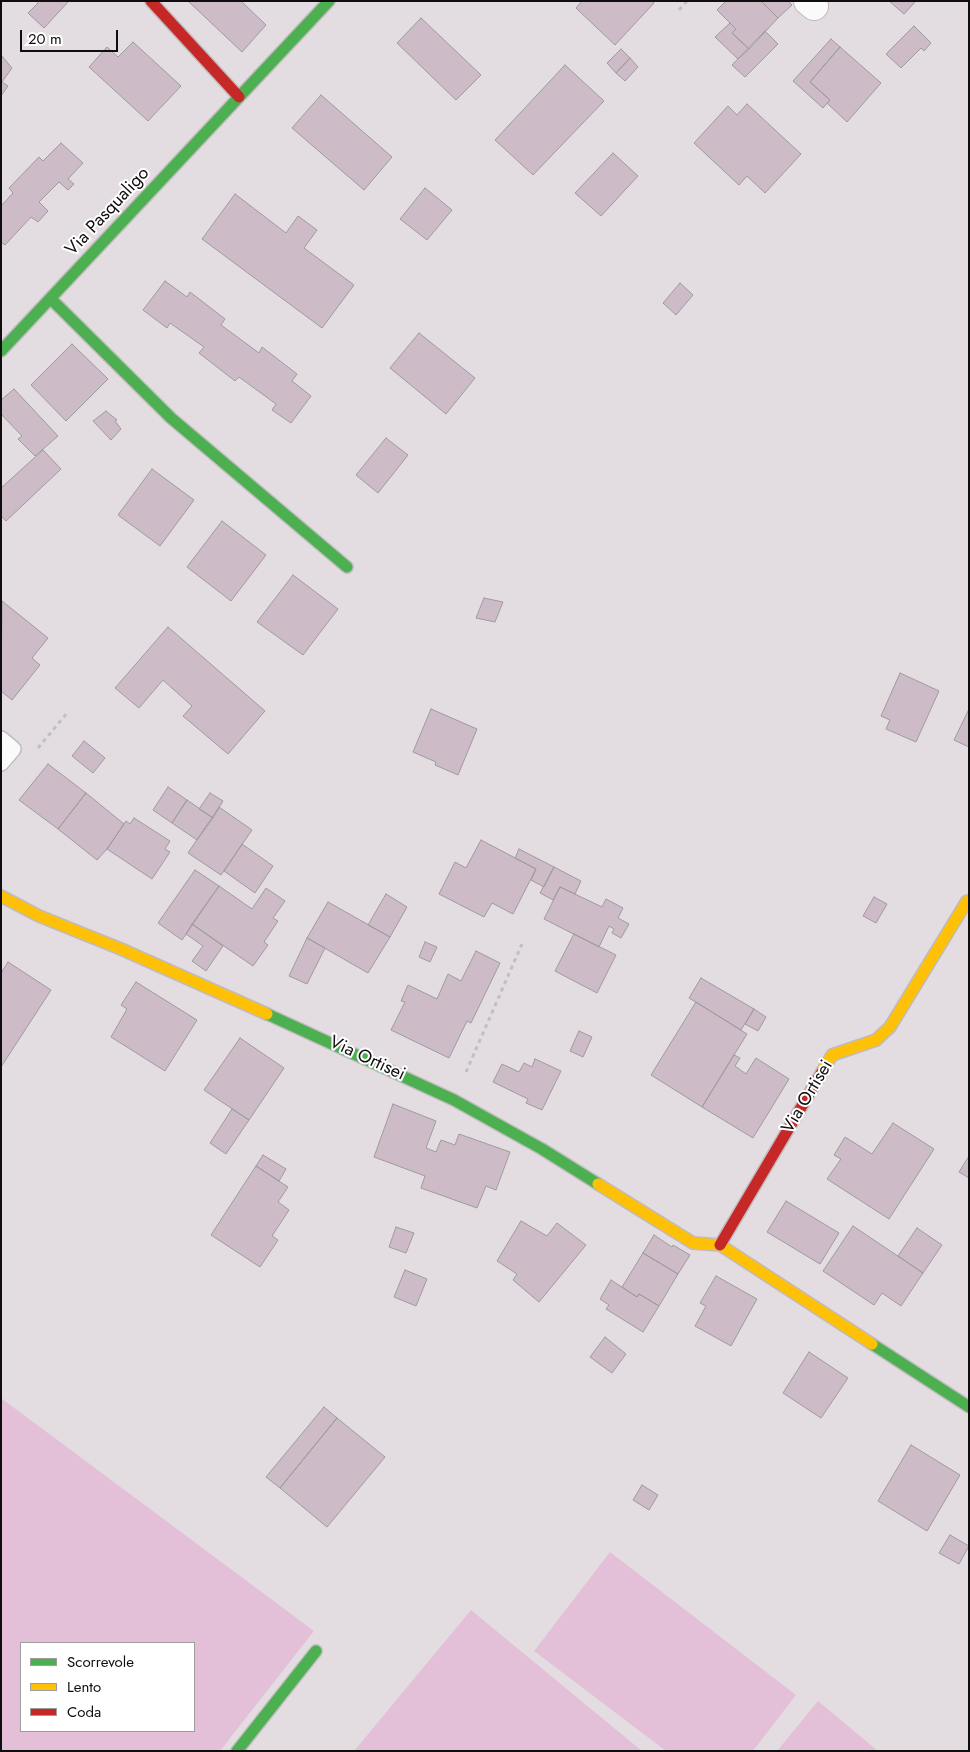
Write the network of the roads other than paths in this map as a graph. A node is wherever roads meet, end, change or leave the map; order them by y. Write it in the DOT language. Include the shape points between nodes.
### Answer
graph roads {
  1 [pos="151,1"];
  2 [pos="329,1"];
  3 [pos="240,97"];
  4 [pos="51,299"];
  5 [pos="1,351"];
  6 [pos="347,567"];
  7 [pos="1,739"];
  8 [pos="1,764"];
  9 [pos="1,896"];
  10 [pos="967,901"];
  11 [pos="720,1245"];
  12 [pos="969,1407"];
  13 [pos="316,1651"];
  14 [pos="237,1751"];
  1 -- 3 [label="street"];
  2 -- 3 [label="street, Via Pasqualigo"];
  3 -- 4 [label="street, Via Pasqualigo"];
  4 -- 5 [label="street, Via Pasqualigo"];
  4 -- 6 [label="street" via="171,418"];
  7 -- 8 [label="lane" via="13,750"];
  9 -- 11 [label="street, Via Ortisei" via="39,916 130,953 454,1100 542,1149 693,1243"];
  10 -- 11 [label="street, Via Ortisei" via="884,1034 876,1040 832,1055"];
  11 -- 12 [label="street, Via Ortisei"];
  13 -- 14 [label="street"];
}
